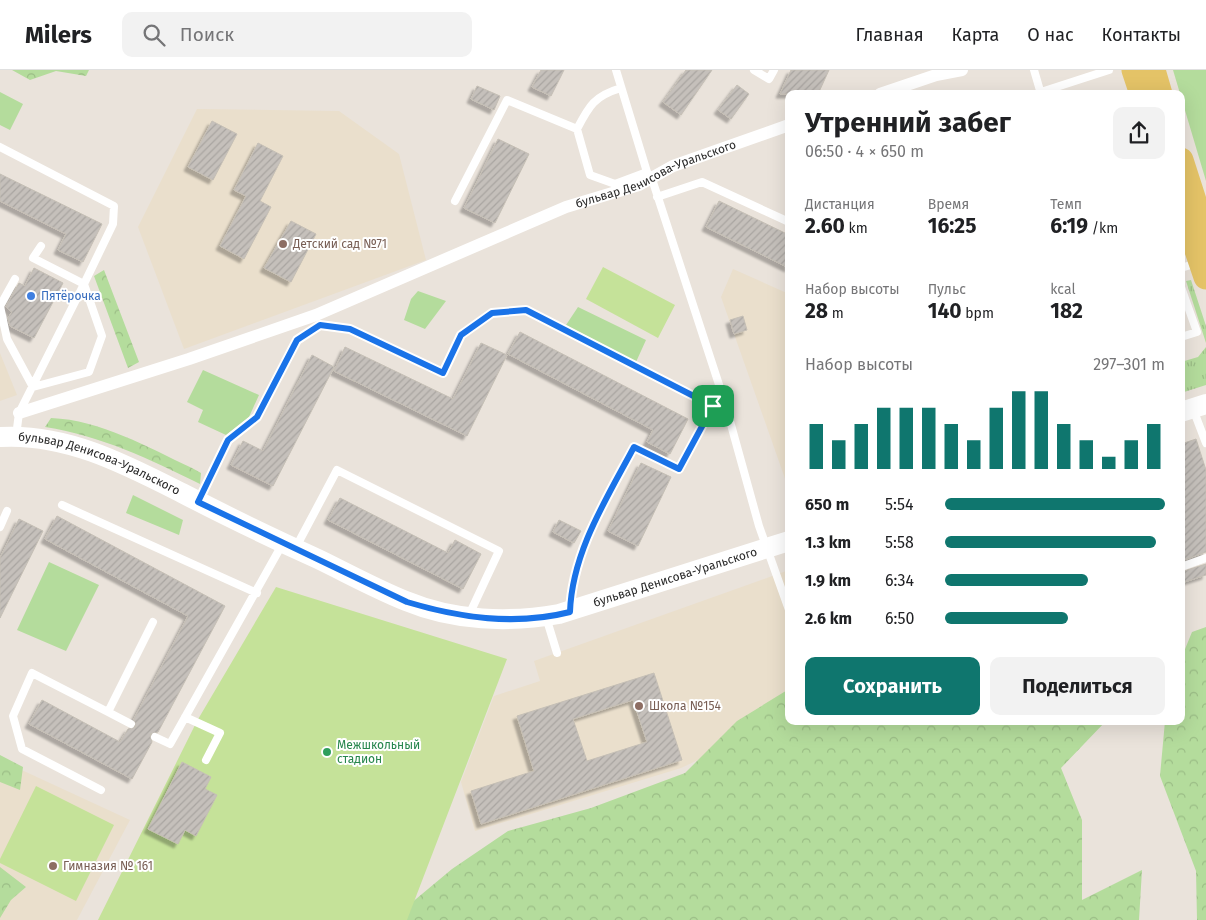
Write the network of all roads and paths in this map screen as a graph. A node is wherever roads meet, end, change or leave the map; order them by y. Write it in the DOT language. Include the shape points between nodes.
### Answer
graph roads {
  1 [pos="616,70"];
  2 [pos="754,70"];
  3 [pos="774,70"];
  4 [pos="962,70"];
  5 [pos="1034,70"];
  6 [pos="1109,70"];
  7 [pos="1134,70"];
  8 [pos="1153,70"];
  9 [pos="621,88"];
  10 [pos="892,90"];
  11 [pos="1040,90"];
  12 [pos="1050,90"];
  13 [pos="1141,90"];
  14 [pos="1159,90"];
  15 [pos="785,126"];
  16 [pos="577,129"];
  17 [pos="0,147"];
  18 [pos="649,175"];
  19 [pos="1185,184"];
  20 [pos="657,197"];
  21 [pos="455,201"];
  22 [pos="1185,217"];
  23 [pos="785,220"];
  24 [pos="41,246"];
  25 [pos="1198,261"];
  26 [pos="15,279"];
  27 [pos="84,284"];
  28 [pos="1185,298"];
  29 [pos="1185,336"];
  30 [pos="33,387"];
  31 [pos="725,403"];
  32 [pos="713,406"];
  33 [pos="1194,409"];
  34 [pos="19,413"];
  35 [pos="8,437"];
  36 [pos="1206,443"];
  37 [pos="198,502"];
  38 [pos="62,505"];
  39 [pos="7,511"];
  40 [pos="0,527"];
  41 [pos="785,541"];
  42 [pos="289,546"];
  43 [pos="767,548"];
  44 [pos="1206,558"];
  45 [pos="1185,566"];
  46 [pos="257,593"];
  47 [pos="785,597"];
  48 [pos="570,612"];
  49 [pos="468,616"];
  50 [pos="546,617"];
  51 [pos="153,622"];
  52 [pos="557,653"];
  53 [pos="108,712"];
  54 [pos="185,717"];
  55 [pos="131,724"];
  56 [pos="155,737"];
  57 [pos="206,760"];
  58 [pos="101,790"];
  1 -- 9 [label="lane"];
  2 -- 3 [label="lane" via="769,79"];
  4 -- 10 [label="street"];
  5 -- 11 [label="lane"];
  6 -- 12 [label="lane"];
  7 -- 13 [label="main road"];
  8 -- 14 [label="main road"];
  9 -- 16 [label="lane" via="606,92 590,104"];
  9 -- 18 [label="lane"];
  15 -- 18 [label="street, бульвар Денисова-Уральского"];
  16 -- 18 [label="lane" via="590,175 615,184"];
  16 -- 21 [label="lane" via="507,100"];
  17 -- 27 [label="lane" via="114,206 113,224"];
  18 -- 20 [label="lane"];
  18 -- 34 [label="street, бульвар Денисова-Уральского" via="639,185 566,207 316,315"];
  19 -- 25 [label="main road"];
  20 -- 23 [label="lane" via="702,182"];
  20 -- 31 [label="lane"];
  22 -- 25 [label="main road"];
  24 -- 27 [label="lane" via="33,258"];
  26 -- 30 [label="lane" via="0,306 7,339"];
  27 -- 30 [label="lane"];
  27 -- 30 [label="lane" via="102,336 89,372"];
  28 -- 29 [label="lane" via="1197,332"];
  30 -- 34 [label="lane"];
  31 -- 32 [label="lane"];
  31 -- 43 [label="lane"];
  32 -- 37 [label="lane" via="526,310 492,313 461,335 443,373 350,329 320,325 297,340 257,417 228,440"];
  32 -- 48 [label="lane" via="679,469 634,447 594,524 571,586"];
  33 -- 36 [label="lane"];
  34 -- 35 [label="lane"];
  35 -- 37 [label="street, бульвар Денисова-Уральского" via="46,440 94,451"];
  37 -- 42 [label="street, бульвар Денисова-Уральского"];
  38 -- 46 [label="lane"];
  39 -- 40 [label="lane"];
  41 -- 43 [label="street, бульвар Денисова-Уральского"];
  42 -- 46 [label="lane"];
  42 -- 49 [label="street, бульвар Денисова-Уральского" via="407,602 439,612"];
  42 -- 49 [label="lane" via="337,470 499,552"];
  43 -- 47 [label="lane"];
  43 -- 48 [label="street, бульвар Денисова-Уральского"];
  44 -- 45 [label="lane"];
  46 -- 54 [label="lane" via="239,619"];
  48 -- 50 [label="street, бульвар Денисова-Уральского"];
  49 -- 50 [label="street, бульвар Денисова-Уральского" via="513,620"];
  50 -- 52 [label="lane"];
  51 -- 53 [label="lane"];
  53 -- 55 [label="lane"];
  53 -- 58 [label="lane" via="32,673 13,716 22,749"];
  54 -- 56 [label="lane" via="170,744"];
  54 -- 57 [label="lane" via="220,733"];
}
